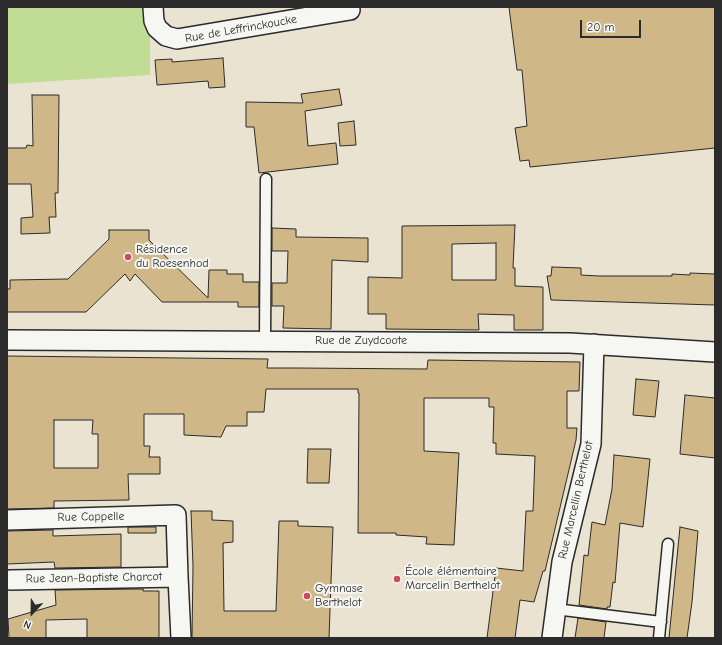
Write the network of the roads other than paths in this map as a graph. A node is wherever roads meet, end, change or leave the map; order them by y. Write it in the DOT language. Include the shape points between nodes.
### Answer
graph roads {
  1 [pos="153,7"];
  2 [pos="350,10"];
  3 [pos="266,179"];
  4 [pos="7,340"];
  5 [pos="265,341"];
  6 [pos="594,344"];
  7 [pos="715,352"];
  8 [pos="176,515"];
  9 [pos="7,520"];
  10 [pos="668,544"];
  11 [pos="178,577"];
  12 [pos="10,580"];
  13 [pos="555,609"];
  14 [pos="661,622"];
  15 [pos="181,638"];
  16 [pos="552,638"];
  17 [pos="660,638"];
  1 -- 2 [label="street, Rue de Leffrinckoucke" via="157,28 166,36 177,40"];
  3 -- 5 [label="lane"];
  4 -- 5 [label="street, Rue de Zuydcoote"];
  5 -- 6 [label="street, Rue de Zuydcoote"];
  6 -- 7 [label="street, Rue de Zuydcoote"];
  6 -- 13 [label="street, Rue Marcellin Berthelot" via="591,444 563,557"];
  8 -- 9 [label="street, Rue Cappelle"];
  8 -- 11 [label="street, Rue Jean-Baptiste Charcot"];
  10 -- 14 [label="lane"];
  11 -- 12 [label="street, Rue Jean-Baptiste Charcot"];
  11 -- 15 [label="street, Rue Jean-Baptiste Charcot"];
  13 -- 14 [label="lane"];
  13 -- 16 [label="street, Rue Marcellin Berthelot"];
  14 -- 17 [label="lane"];
}
